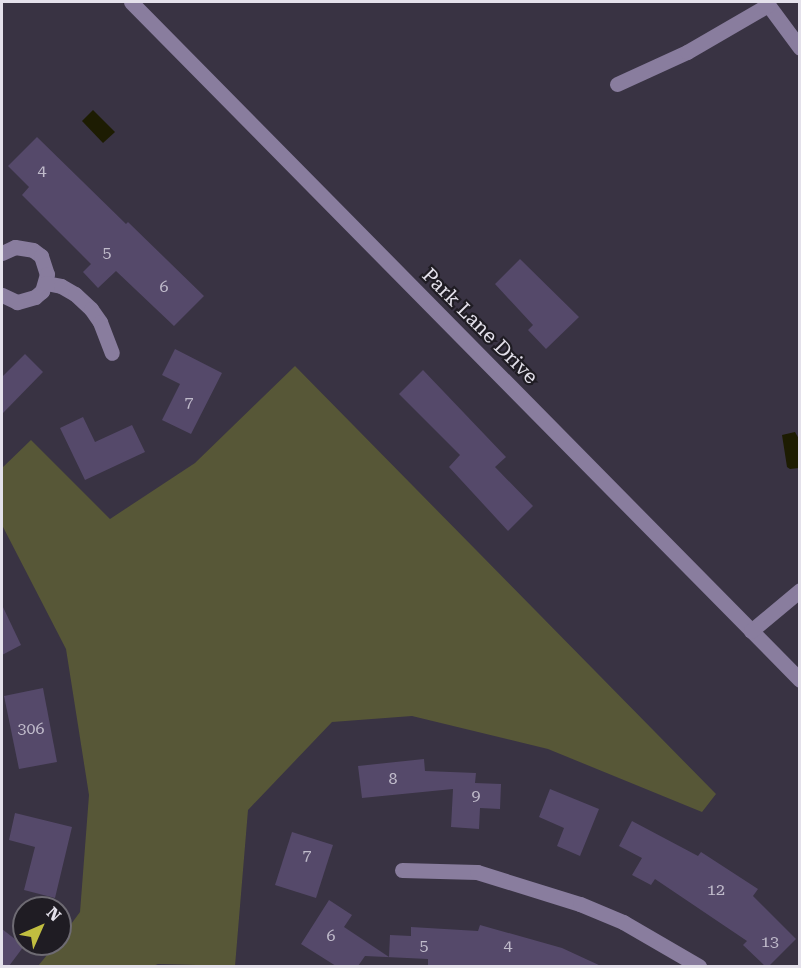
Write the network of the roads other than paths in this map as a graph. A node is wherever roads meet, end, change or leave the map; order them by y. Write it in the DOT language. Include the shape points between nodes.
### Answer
graph roads {
  1 [pos="131,2"];
  2 [pos="767,3"];
  3 [pos="800,48"];
  4 [pos="617,84"];
  5 [pos="2,254"];
  6 [pos="46,283"];
  7 [pos="2,295"];
  8 [pos="112,353"];
  9 [pos="800,590"];
  10 [pos="751,631"];
  11 [pos="800,680"];
  12 [pos="402,870"];
  13 [pos="699,966"];
  1 -- 10 [label="street, Park Lane Drive"];
  2 -- 3 [label="street"];
  2 -- 4 [label="street" via="687,52"];
  5 -- 6 [label="street" via="15,247 33,250 45,264"];
  6 -- 7 [label="street" via="27,301 17,302"];
  6 -- 8 [label="street" via="75,294 91,309"];
  9 -- 10 [label="street"];
  10 -- 11 [label="street, Park Lane Drive"];
  12 -- 13 [label="street" via="477,872 580,904 632,927"];
}
